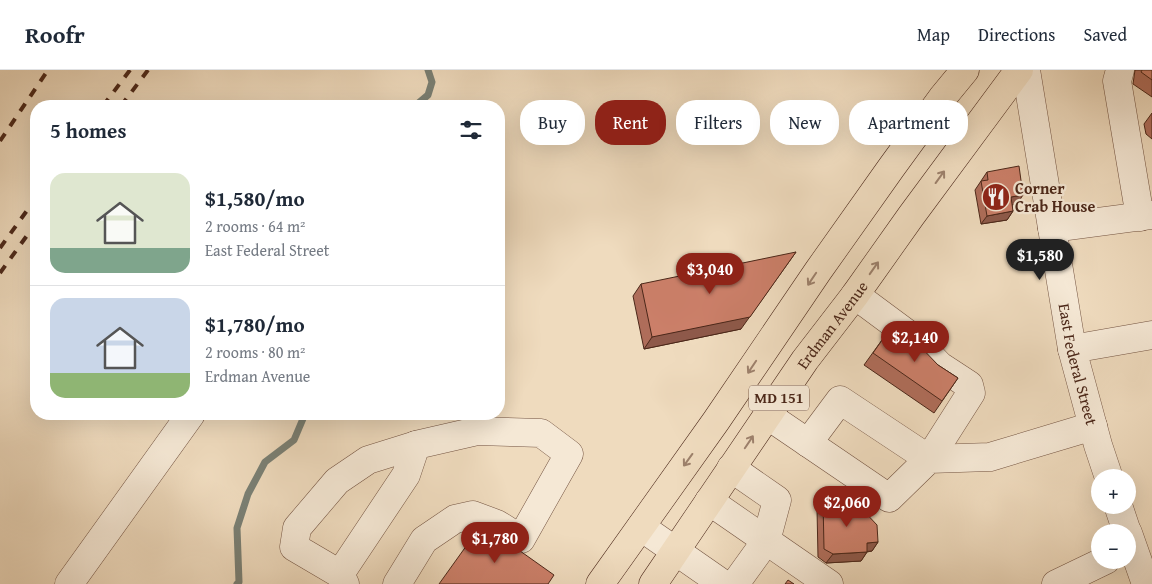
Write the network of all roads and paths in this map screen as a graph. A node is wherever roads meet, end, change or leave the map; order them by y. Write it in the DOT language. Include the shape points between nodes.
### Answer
graph roads {
  1 [pos="965,70"];
  2 [pos="1019,70"];
  3 [pos="1026,70"];
  4 [pos="1120,70"];
  5 [pos="1146,216"];
  6 [pos="1052,228"];
  7 [pos="855,295"];
  8 [pos="1152,335"];
  9 [pos="1072,349"];
  10 [pos="767,415"];
  11 [pos="187,420"];
  12 [pos="1093,426"];
  13 [pos="808,443"];
  14 [pos="416,445"];
  15 [pos="929,459"];
  16 [pos="731,468"];
  17 [pos="1106,469"];
  18 [pos="709,501"];
  19 [pos="641,527"];
  20 [pos="766,541"];
  21 [pos="675,550"];
  22 [pos="1136,559"];
  23 [pos="1091,567"];
  24 [pos="342,579"];
  25 [pos="69,584"];
  26 [pos="396,584"];
  27 [pos="600,584"];
  28 [pos="653,584"];
  29 [pos="723,584"];
  30 [pos="735,584"];
  31 [pos="829,584"];
  32 [pos="1056,584"];
  33 [pos="1146,584"];
  1 -- 19 [label="main road, MD 151, one-way" via="891,168"];
  7 -- 2 [label="main road, Erdman Avenue / MD 151, one-way"];
  3 -- 6 [label="street, East Federal Street"];
  4 -- 5 [label="street" via="1117,81"];
  5 -- 6 [label="street"];
  6 -- 9 [label="street, East Federal Street"];
  7 -- 10 [label="main road, Erdman Avenue / MD 151"];
  7 -- 15 [label="street" via="913,338 940,366 969,385 971,393"];
  8 -- 9 [label="street"];
  9 -- 12 [label="street, East Federal Street"];
  10 -- 13 [label="street"];
  16 -- 10 [label="main road, Erdman Avenue / MD 151, one-way"];
  11 -- 25 [label="street"];
  12 -- 15 [label="street" via="990,457"];
  12 -- 17 [label="street, East Federal Street"];
  13 -- 15 [label="street" via="889,498"];
  13 -- 15 [label="street" via="840,400"];
  14 -- 24 [label="street" via="406,475"];
  14 -- 24 [label="street" via="368,460 338,481 296,528 294,547"];
  14 -- 26 [label="street" via="477,431 540,433 569,454 521,539 497,524 473,515 455,519 424,540"];
  16 -- 18 [label="main road, Erdman Avenue / MD 151"];
  16 -- 20 [label="street" via="777,500"];
  18 -- 20 [label="street"];
  18 -- 21 [label="main road, Erdman Avenue / MD 151"];
  19 -- 21 [label="street"];
  19 -- 27 [label="main road, MD 151"];
  20 -- 30 [label="street"];
  20 -- 31 [label="street"];
  21 -- 28 [label="main road, Erdman Avenue / MD 151"];
  21 -- 29 [label="street"];
  22 -- 33 [label="street"];
  23 -- 32 [label="street"];
}
